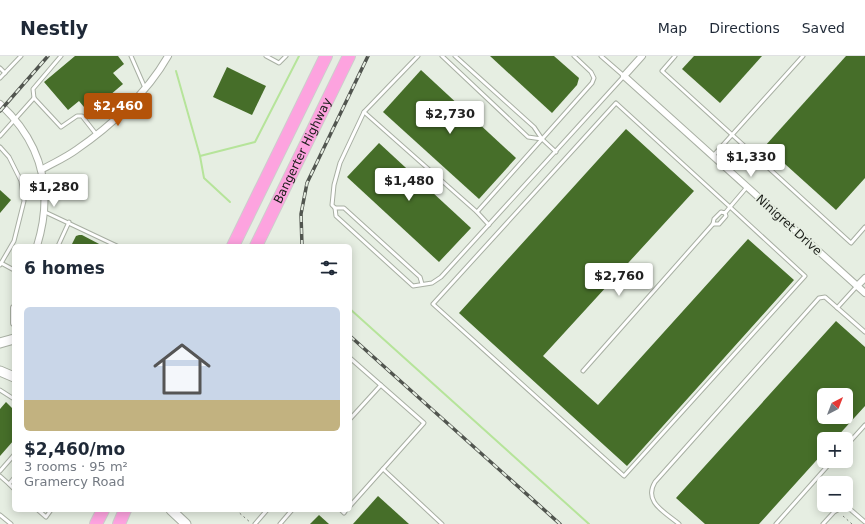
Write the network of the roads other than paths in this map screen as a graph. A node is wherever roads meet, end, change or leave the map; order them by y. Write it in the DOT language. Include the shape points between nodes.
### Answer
graph roads {
  1 [pos="20,56"];
  2 [pos="61,56"];
  3 [pos="131,56"];
  4 [pos="168,56"];
  5 [pos="266,56"];
  6 [pos="286,56"];
  7 [pos="326,56"];
  8 [pos="349,56"];
  9 [pos="418,56"];
  10 [pos="442,56"];
  11 [pos="455,56"];
  12 [pos="574,56"];
  13 [pos="600,56"];
  14 [pos="608,56"];
  15 [pos="642,56"];
  16 [pos="675,56"];
  17 [pos="803,56"];
  18 [pos="604,60"];
  19 [pos="0,68"];
  20 [pos="5,73"];
  21 [pos="624,76"];
  22 [pos="0,78"];
  23 [pos="145,88"];
  24 [pos="34,98"];
  25 [pos="0,104"];
  26 [pos="364,112"];
  27 [pos="16,120"];
  28 [pos="96,134"];
  29 [pos="731,135"];
  30 [pos="0,136"];
  31 [pos="542,139"];
  32 [pos="0,147"];
  33 [pos="556,152"];
  34 [pos="713,156"];
  35 [pos="41,170"];
  36 [pos="748,187"];
  37 [pos="730,207"];
  38 [pos="335,208"];
  39 [pos="45,212"];
  40 [pos="477,212"];
  41 [pos="724,213"];
  42 [pos="69,222"];
  43 [pos="713,224"];
  44 [pos="489,225"];
  45 [pos="865,227"];
  46 [pos="107,241"];
  47 [pos="13,244"];
  48 [pos="38,244"];
  49 [pos="59,244"];
  50 [pos="105,244"];
  51 [pos="113,244"];
  52 [pos="234,244"];
  53 [pos="257,244"];
  54 [pos="12,245"];
  55 [pos="1,264"];
  56 [pos="12,269"];
  57 [pos="865,278"];
  58 [pos="422,284"];
  59 [pos="857,286"];
  60 [pos="865,294"];
  61 [pos="837,308"];
  62 [pos="865,332"];
  63 [pos="12,340"];
  64 [pos="0,343"];
  65 [pos="352,360"];
  66 [pos="0,371"];
  67 [pos="583,371"];
  68 [pos="12,376"];
  69 [pos="381,385"];
  70 [pos="0,390"];
  71 [pos="12,398"];
  72 [pos="352,417"];
  73 [pos="865,424"];
  74 [pos="853,438"];
  75 [pos="12,457"];
  76 [pos="826,468"];
  77 [pos="383,469"];
  78 [pos="0,471"];
  79 [pos="0,476"];
  80 [pos="12,480"];
  81 [pos="9,484"];
  82 [pos="12,487"];
  83 [pos="352,504"];
  84 [pos="40,512"];
  85 [pos="50,512"];
  86 [pos="102,512"];
  87 [pos="124,512"];
  88 [pos="173,512"];
  89 [pos="265,512"];
  90 [pos="290,512"];
  91 [pos="0,515"];
  92 [pos="865,522"];
  93 [pos="10,524"];
  94 [pos="96,524"];
  95 [pos="119,524"];
  96 [pos="186,524"];
  97 [pos="253,524"];
  98 [pos="280,524"];
  99 [pos="442,524"];
  100 [pos="679,524"];
  101 [pos="776,524"];
  102 [pos="823,524"];
  1 -- 20 [label="lane"];
  2 -- 24 [label="lane" via="36,83 33,89"];
  3 -- 23 [label="lane"];
  4 -- 23 [label="street"];
  5 -- 6 [label="lane" via="279,63"];
  7 -- 52 [label="highway, Bangerter Highway"];
  8 -- 53 [label="highway, Bangerter Highway"];
  9 -- 26 [label="lane"];
  10 -- 31 [label="lane" via="528,137"];
  11 -- 31 [label="lane" via="534,127"];
  12 -- 31 [label="lane" via="594,78"];
  13 -- 18 [label="lane"];
  14 -- 18 [label="lane"];
  15 -- 21 [label="street"];
  16 -- 29 [label="lane" via="662,71"];
  17 -- 29 [label="lane"];
  18 -- 21 [label="lane"];
  19 -- 20 [label="lane"];
  20 -- 22 [label="lane"];
  21 -- 33 [label="lane"];
  21 -- 34 [label="street, Ninigret Drive"];
  23 -- 28 [label="street"];
  24 -- 27 [label="lane"];
  24 -- 28 [label="lane" via="61,127 77,116 82,116"];
  25 -- 27 [label="street"];
  26 -- 38 [label="lane" via="340,163 334,185 332,205"];
  26 -- 40 [label="lane"];
  27 -- 30 [label="lane"];
  27 -- 35 [label="street" via="29,138"];
  28 -- 35 [label="street" via="76,151"];
  29 -- 34 [label="lane"];
  29 -- 45 [label="lane" via="851,243"];
  31 -- 33 [label="lane"];
  31 -- 40 [label="lane"];
  32 -- 47 [label="lane" via="9,157 21,181 24,201"];
  33 -- 44 [label="lane"];
  34 -- 36 [label="street, Ninigret Drive"];
  35 -- 39 [label="street" via="45,186"];
  36 -- 37 [label="lane"];
  36 -- 59 [label="street, Ninigret Drive"];
  37 -- 37 [label="lane" via="616,103 433,304 624,476 805,276"];
  37 -- 41 [label="lane"];
  38 -- 58 [label="lane" via="344,208 420,277"];
  38 -- 58 [label="lane" via="336,216 413,286"];
  39 -- 42 [label="lane"];
  39 -- 48 [label="street"];
  40 -- 44 [label="lane"];
  41 -- 43 [label="lane" via="721,212"];
  41 -- 43 [label="lane" via="726,216 719,224"];
  42 -- 46 [label="lane"];
  42 -- 49 [label="lane"];
  43 -- 67 [label="lane"];
  44 -- 58 [label="lane" via="441,277 432,283"];
  46 -- 50 [label="lane"];
  46 -- 51 [label="lane"];
  54 -- 55 [label="lane"];
  55 -- 56 [label="lane"];
  57 -- 59 [label="street"];
  59 -- 60 [label="street, Ninigret Drive"];
  59 -- 61 [label="lane"];
  61 -- 62 [label="lane"];
  61 -- 100 [label="lane" via="824,298 819,298 655,482 650,492 652,500"];
  63 -- 64 [label="street"];
  65 -- 69 [label="lane"];
  66 -- 68 [label="street"];
  69 -- 72 [label="lane"];
  69 -- 77 [label="lane" via="424,423"];
  70 -- 71 [label="lane"];
  73 -- 74 [label="lane"];
  75 -- 78 [label="lane"];
  76 -- 101 [label="lane"];
  77 -- 83 [label="lane"];
  77 -- 99 [label="lane"];
  79 -- 81 [label="lane"];
  80 -- 81 [label="lane"];
  81 -- 82 [label="lane"];
  84 -- 85 [label="lane" via="46,517"];
  86 -- 94 [label="highway"];
  87 -- 95 [label="highway"];
  88 -- 96 [label="street"];
  89 -- 97 [label="lane"];
  90 -- 98 [label="lane"];
  91 -- 93 [label="lane"];
  92 -- 102 [label="lane" via="851,510 843,507 834,512"];
}
